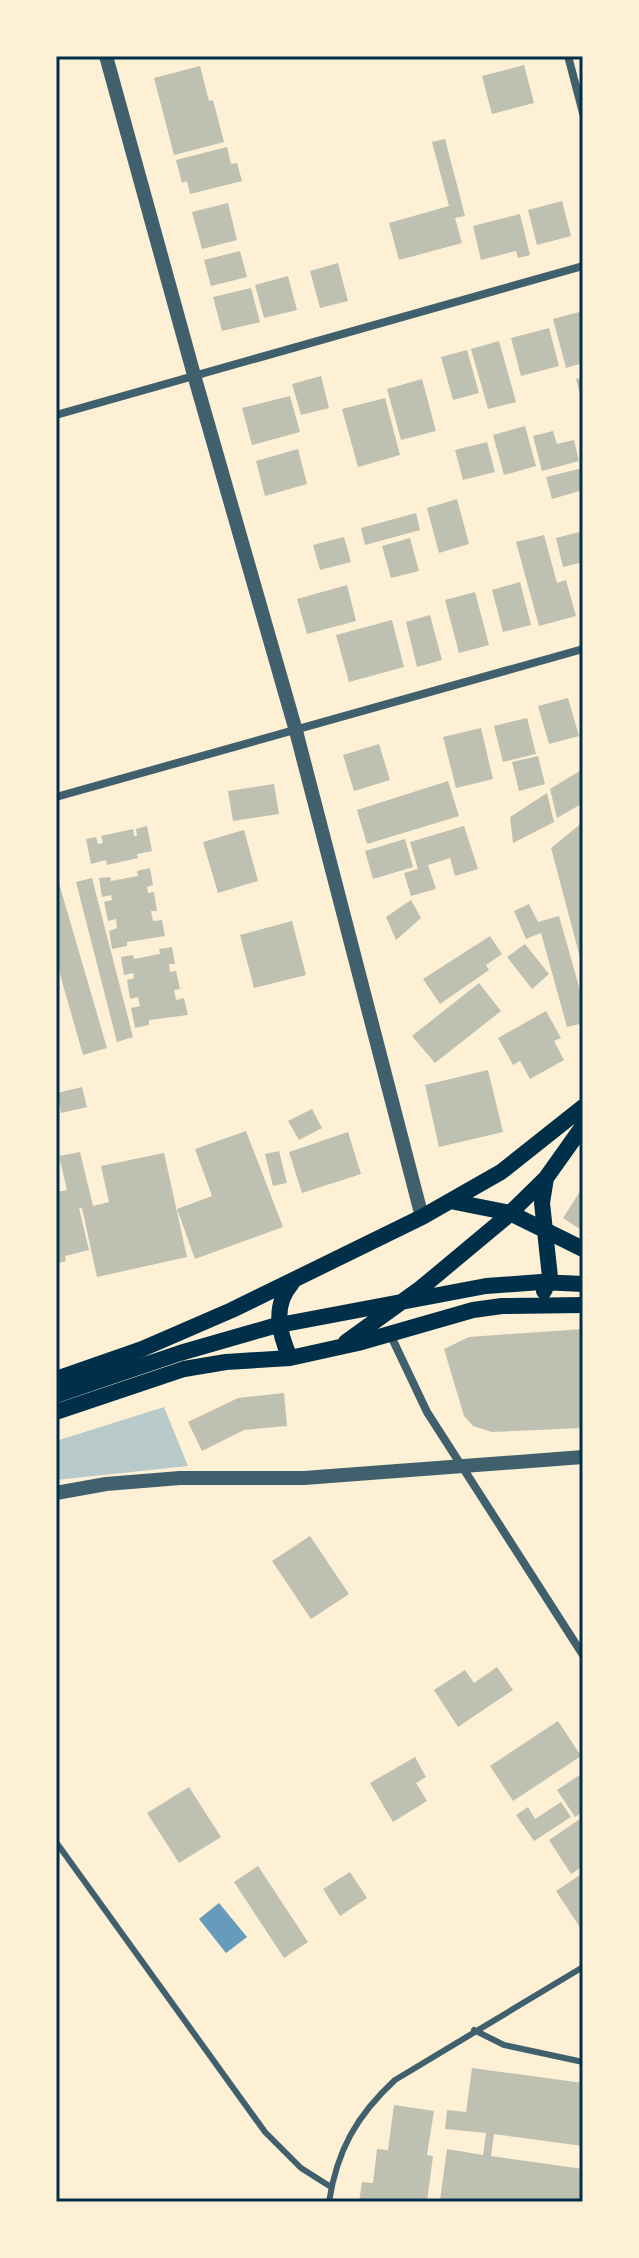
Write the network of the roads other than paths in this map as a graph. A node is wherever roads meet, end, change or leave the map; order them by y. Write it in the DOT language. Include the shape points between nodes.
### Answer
graph roads {
  1 [pos="106,56"];
  2 [pos="568,56"];
  3 [pos="583,113"];
  4 [pos="583,266"];
  5 [pos="194,375"];
  6 [pos="56,415"];
  7 [pos="583,649"];
  8 [pos="296,731"];
  9 [pos="56,797"];
  10 [pos="583,1107"];
  11 [pos="583,1126"];
  12 [pos="546,1178"];
  13 [pos="450,1201"];
  14 [pos="510,1213"];
  15 [pos="422,1217"];
  16 [pos="544,1232"];
  17 [pos="583,1249"];
  18 [pos="293,1282"];
  19 [pos="583,1284"];
  20 [pos="583,1305"];
  21 [pos="502,1306"];
  22 [pos="390,1334"];
  23 [pos="337,1348"];
  24 [pos="290,1358"];
  25 [pos="56,1379"];
  26 [pos="56,1395"];
  27 [pos="56,1412"];
  28 [pos="583,1457"];
  29 [pos="463,1464"];
  30 [pos="56,1493"];
  31 [pos="583,1655"];
  32 [pos="56,1842"];
  33 [pos="583,1967"];
  34 [pos="474,2030"];
  35 [pos="583,2062"];
  36 [pos="331,2187"];
  37 [pos="329,2202"];
  1 -- 5 [label="street"];
  2 -- 3 [label="street"];
  4 -- 5 [label="street"];
  5 -- 6 [label="street"];
  5 -- 8 [label="street"];
  7 -- 8 [label="street"];
  8 -- 9 [label="street"];
  8 -- 15 [label="street"];
  10 -- 13 [label="main road" via="501,1172"];
  11 -- 12 [label="main road"];
  12 -- 14 [label="main road"];
  12 -- 16 [label="main road"];
  13 -- 14 [label="main road"];
  13 -- 15 [label="main road"];
  14 -- 16 [label="main road"];
  14 -- 23 [label="main road" via="421,1288"];
  15 -- 18 [label="main road"];
  16 -- 17 [label="main road"];
  16 -- 21 [label="main road" via="550,1266 546,1289 531,1300"];
  18 -- 24 [label="main road" via="284,1291 279,1317"];
  18 -- 25 [label="main road" via="142,1349"];
  19 -- 26 [label="main road" via="486,1286 274,1326"];
  20 -- 21 [label="main road"];
  21 -- 22 [label="main road"];
  22 -- 23 [label="main road"];
  22 -- 29 [label="street" via="427,1412"];
  23 -- 24 [label="main road"];
  24 -- 27 [label="main road" via="184,1369"];
  28 -- 29 [label="street"];
  29 -- 30 [label="street" via="304,1478 180,1478"];
  29 -- 31 [label="street"];
  32 -- 36 [label="lane" via="265,2132 301,2168"];
  33 -- 34 [label="lane"];
  34 -- 35 [label="lane" via="504,2045"];
  34 -- 36 [label="lane" via="395,2080 371,2102 354,2125"];
  36 -- 37 [label="lane"];
}
